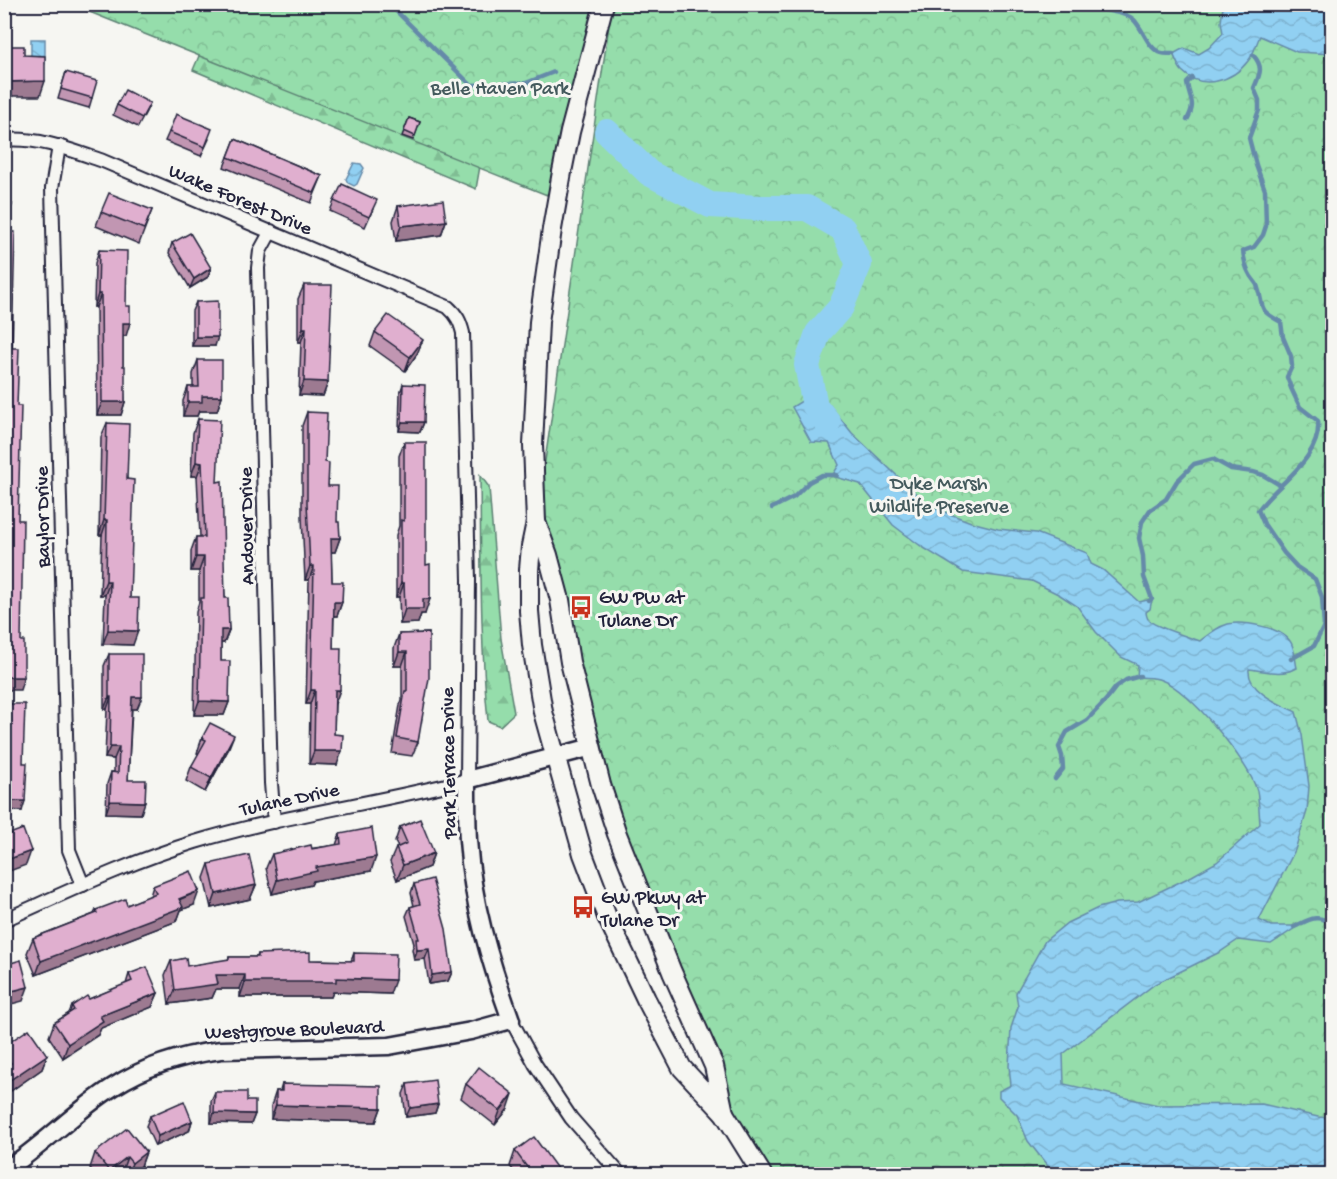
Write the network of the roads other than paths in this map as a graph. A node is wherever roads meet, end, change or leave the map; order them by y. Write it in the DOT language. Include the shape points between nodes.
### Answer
graph roads {
  1 [pos="604,4"];
  2 [pos="4,140"];
  3 [pos="59,146"];
  4 [pos="270,231"];
  5 [pos="455,313"];
  6 [pos="536,522"];
  7 [pos="592,747"];
  8 [pos="555,755"];
  9 [pos="467,780"];
  10 [pos="274,822"];
  11 [pos="83,885"];
  12 [pos="4,920"];
  13 [pos="511,1020"];
  14 [pos="724,1113"];
  15 [pos="4,1171"];
  16 [pos="620,1174"];
  17 [pos="762,1174"];
  1 -- 6 [label="main road" via="566,152 540,311 533,445"];
  2 -- 3 [label="street, Wake Forest Drive" via="21,138"];
  3 -- 4 [label="street, Wake Forest Drive"];
  3 -- 11 [label="street, Baylor Drive" via="52,188 69,850"];
  4 -- 5 [label="street, Wake Forest Drive"];
  4 -- 10 [label="street, Andover Drive" via="260,251 258,268"];
  5 -- 9 [label="street, Park Terrace Drive" via="463,333 469,580"];
  6 -- 7 [label="main road" via="560,600 570,662"];
  6 -- 8 [label="main road" via="531,546 529,611 540,694"];
  7 -- 8 [label="street, Tulane Drive"];
  7 -- 14 [label="main road" via="617,834 714,1066"];
  8 -- 9 [label="street, Tulane Drive"];
  8 -- 14 [label="main road" via="583,854 607,917 682,1068"];
  9 -- 10 [label="street, Tulane Drive"];
  9 -- 13 [label="street, Park Terrace Drive" via="468,842 475,894 494,972"];
  10 -- 11 [label="street, Tulane Drive" via="160,853"];
  11 -- 12 [label="street, Tulane Drive"];
  13 -- 15 [label="street, Westgrove Boulevard" via="389,1046 221,1050 168,1060 113,1087"];
  13 -- 16 [label="street, Park Terrace Drive" via="571,1118"];
  14 -- 17 [label="main road"];
}
